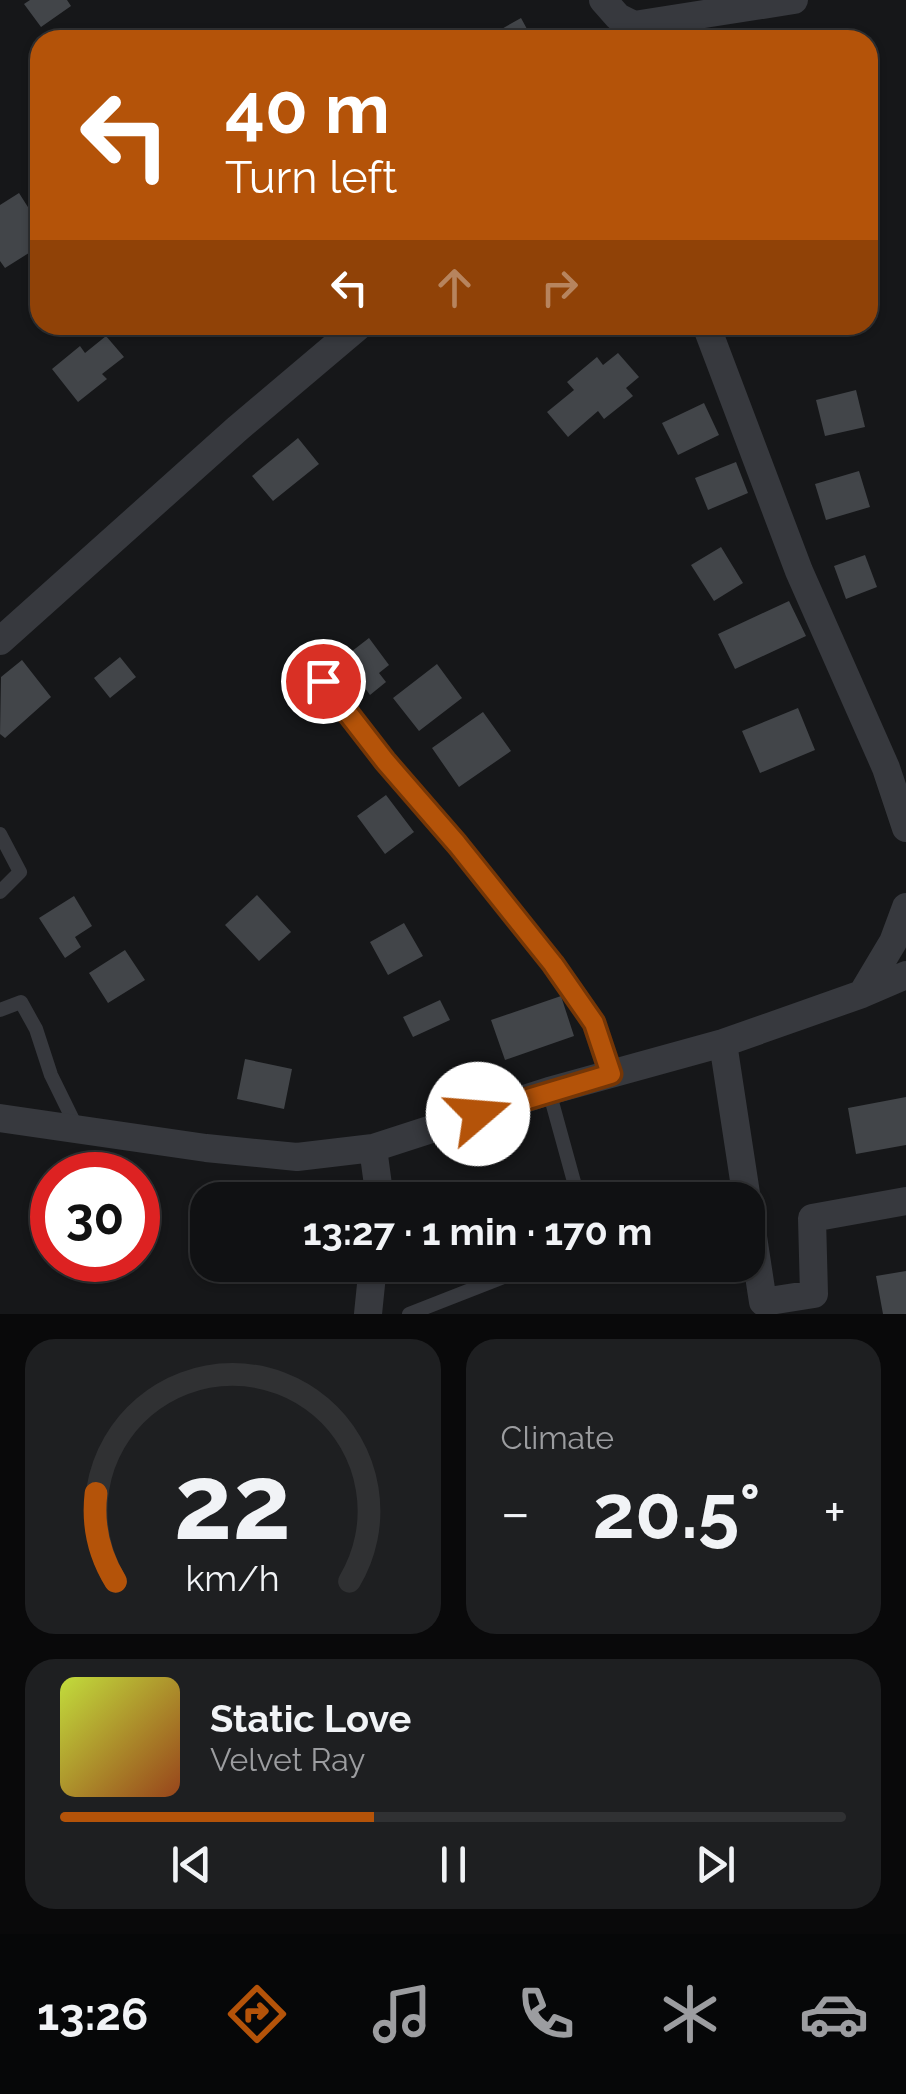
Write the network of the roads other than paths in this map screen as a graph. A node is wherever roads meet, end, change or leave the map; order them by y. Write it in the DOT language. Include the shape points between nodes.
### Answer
graph roads {
  1 [pos="603,0"];
  2 [pos="794,0"];
  3 [pos="636,22"];
  4 [pos="348,335"];
  5 [pos="710,335"];
  6 [pos="0,641"];
  7 [pos="323,681"];
  8 [pos="906,828"];
  9 [pos="0,834"];
  10 [pos="0,892"];
  11 [pos="906,908"];
  12 [pos="906,975"];
  13 [pos="862,994"];
  14 [pos="0,1010"];
  15 [pos="723,1043"];
  16 [pos="611,1074"];
  17 [pos="549,1091"];
  18 [pos="0,1118"];
  19 [pos="79,1130"];
  20 [pos="372,1148"];
  21 [pos="377,1182"];
  22 [pos="574,1182"];
  23 [pos="744,1182"];
  24 [pos="906,1201"];
  25 [pos="371,1282"];
  26 [pos="491,1282"];
  27 [pos="759,1282"];
  28 [pos="368,1314"];
  29 [pos="409,1314"];
  1 -- 3 [label="street" via="618,18"];
  2 -- 3 [label="street"];
  4 -- 6 [label="street"];
  5 -- 8 [label="street"];
  7 -- 16 [label="lane" via="553,964 594,1023"];
  9 -- 10 [label="lane" via="20,872"];
  11 -- 13 [label="street"];
  12 -- 13 [label="street"];
  13 -- 15 [label="street"];
  14 -- 19 [label="lane" via="21,1002"];
  15 -- 16 [label="street"];
  15 -- 23 [label="street"];
  16 -- 17 [label="street"];
  17 -- 20 [label="street"];
  17 -- 22 [label="lane"];
  18 -- 19 [label="street"];
  19 -- 20 [label="street" via="297,1157"];
  20 -- 21 [label="street"];
  24 -- 27 [label="street" via="812,1218 814,1294 762,1302"];
  25 -- 28 [label="street"];
  26 -- 29 [label="lane"];
}
